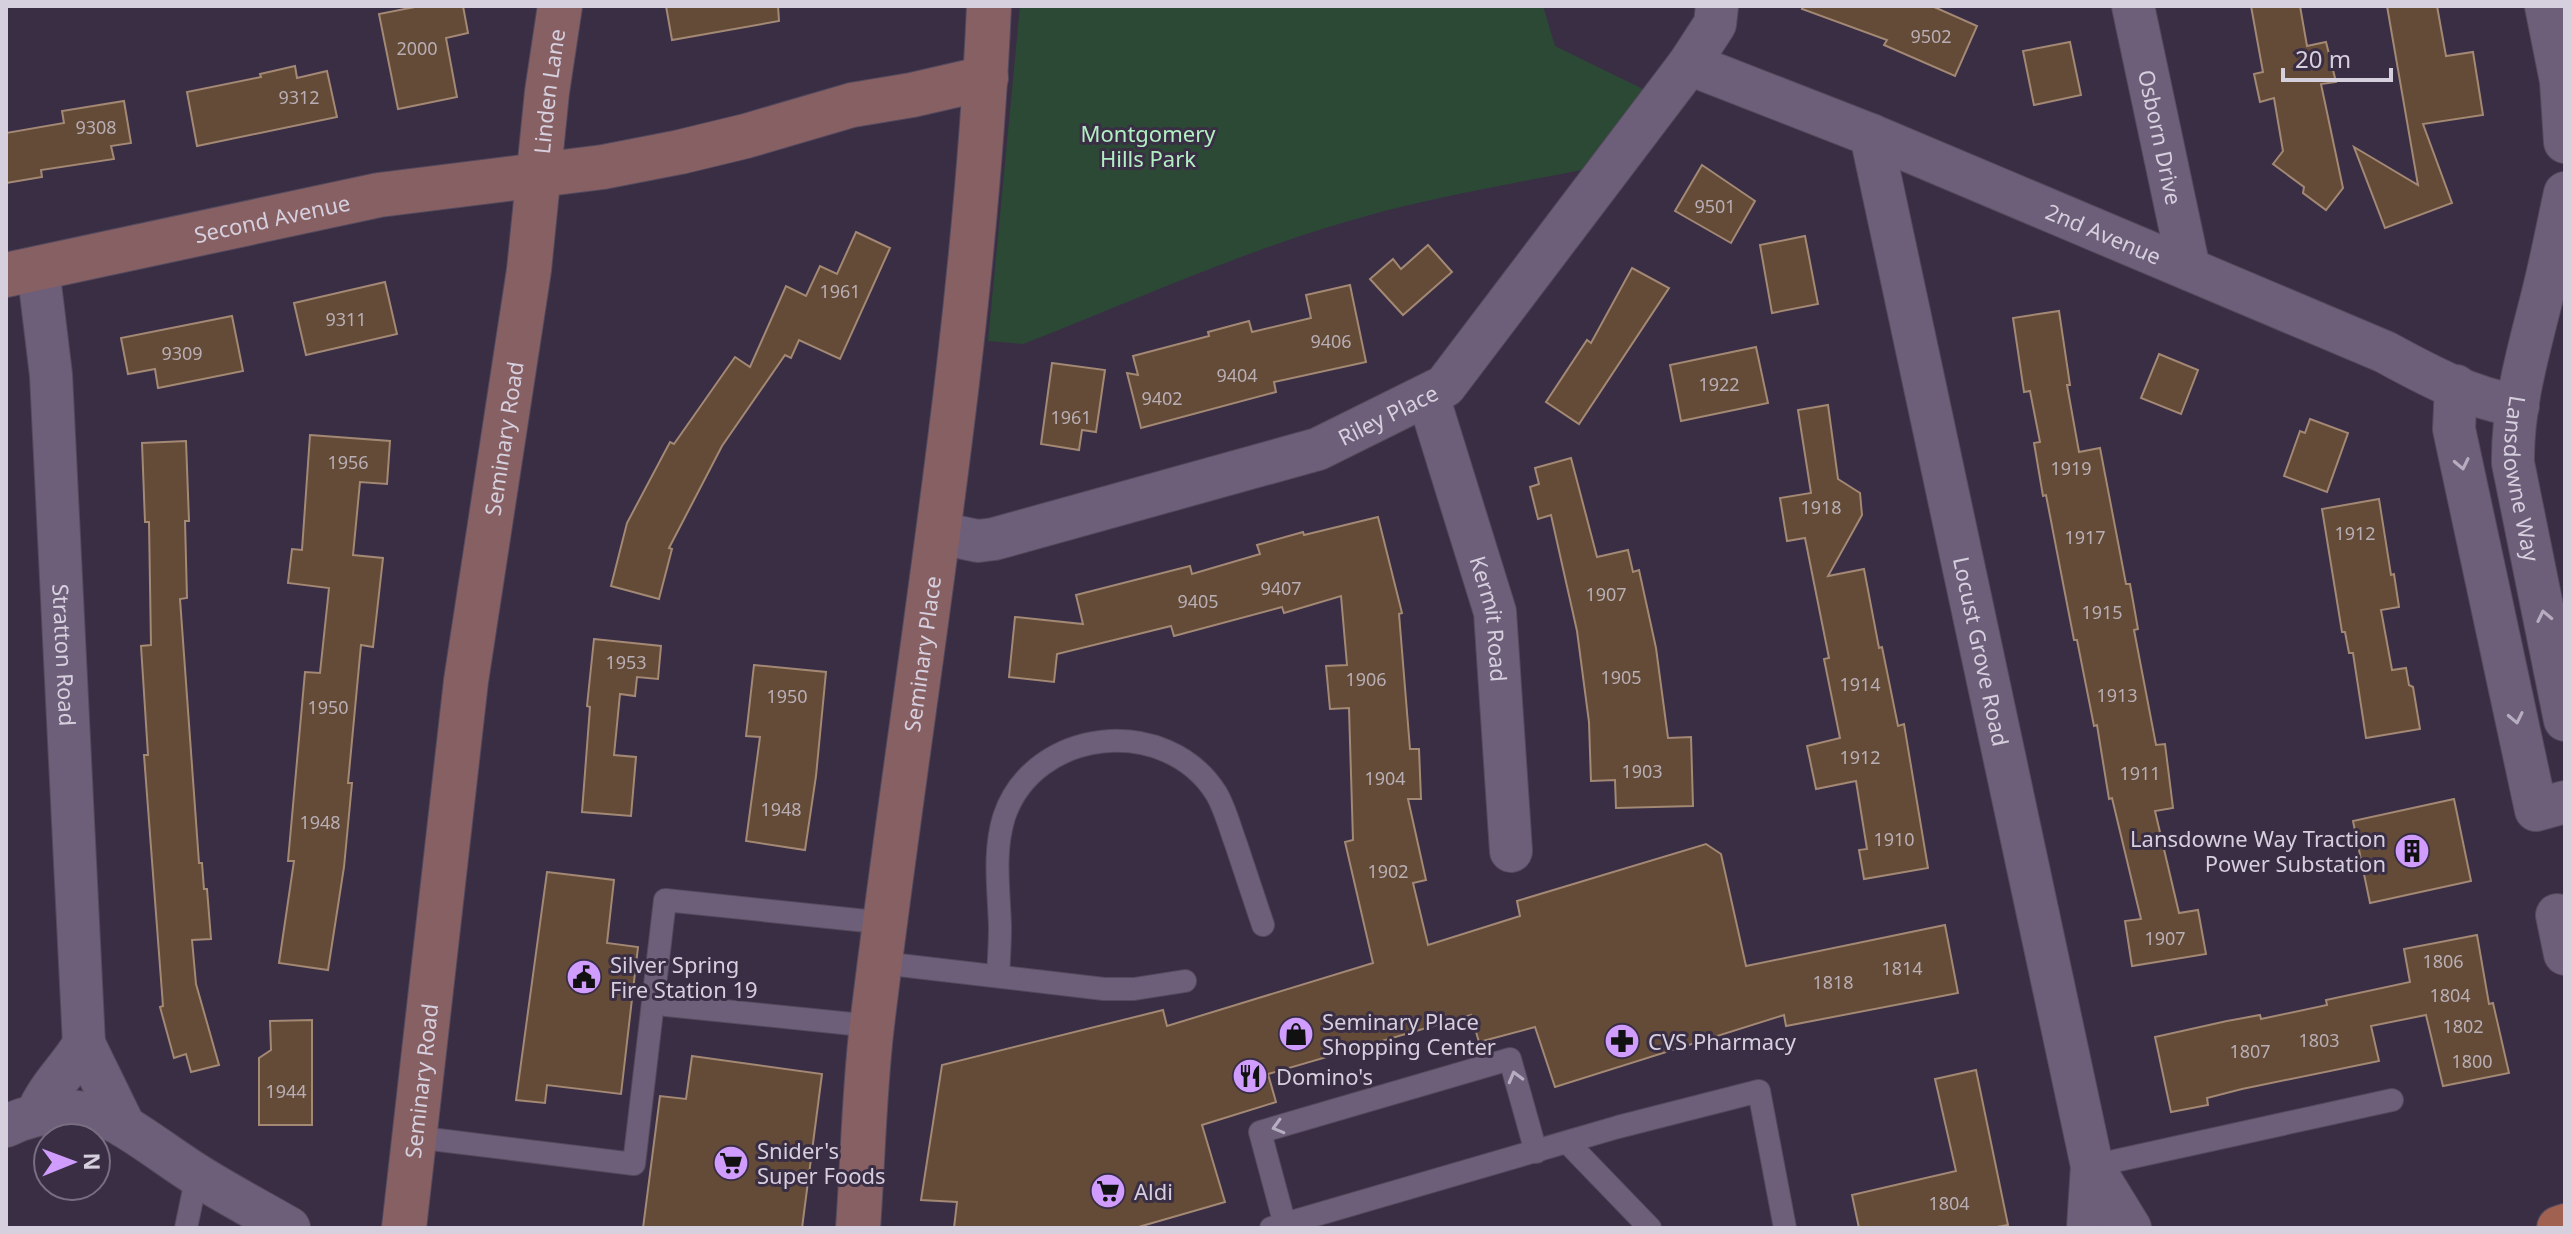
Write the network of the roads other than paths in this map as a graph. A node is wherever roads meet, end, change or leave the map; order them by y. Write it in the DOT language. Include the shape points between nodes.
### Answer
graph roads {
  1 [pos="560,6"];
  2 [pos="989,6"];
  3 [pos="1717,6"];
  4 [pos="2133,6"];
  5 [pos="2546,6"];
  6 [pos="1689,64"];
  7 [pos="986,78"];
  8 [pos="1871,135"];
  9 [pos="2565,142"];
  10 [pos="539,176"];
  11 [pos="2565,193"];
  12 [pos="2189,269"];
  13 [pos="22,271"];
  14 [pos="2456,386"];
  15 [pos="1428,396"];
  16 [pos="2518,406"];
  17 [pos="939,533"];
  18 [pos="2565,720"];
  19 [pos="2565,802"];
  20 [pos="1511,851"];
  21 [pos="1263,925"];
  22 [pos="884,943"];
  23 [pos="998,976"];
  24 [pos="1185,981"];
  25 [pos="666,1005"];
  26 [pos="872,1026"];
  27 [pos="84,1044"];
  28 [pos="2392,1100"];
  29 [pos="21,1120"];
  30 [pos="124,1126"];
  31 [pos="414,1137"];
  32 [pos="1568,1143"];
  33 [pos="1536,1152"];
  34 [pos="2092,1166"];
  35 [pos="197,1175"];
  36 [pos="1278,1226"];
  37 [pos="2565,1226"];
  38 [pos="186,1228"];
  39 [pos="289,1228"];
  40 [pos="404,1228"];
  41 [pos="858,1228"];
  42 [pos="1650,1228"];
  43 [pos="1785,1228"];
  44 [pos="2088,1228"];
  45 [pos="2130,1228"];
  46 [pos="2559,1228"];
  1 -- 10 [label="street, Linden Lane"];
  2 -- 7 [label="street"];
  3 -- 6 [label="street, Riley Place" via="1715,24"];
  4 -- 12 [label="street, Osborn Drive"];
  5 -- 9 [label="street" via="2561,81"];
  6 -- 8 [label="street, 2nd Avenue"];
  6 -- 15 [label="street, Riley Place" via="1445,386"];
  7 -- 10 [label="street" via="852,105 680,152"];
  7 -- 17 [label="street, Seminary Place"];
  8 -- 12 [label="street, 2nd Avenue"];
  8 -- 34 [label="street, Locust Grove Road"];
  10 -- 13 [label="street, Second Avenue" via="379,195"];
  10 -- 31 [label="street, Seminary Road" via="466,681"];
  11 -- 16 [label="street, Lansdowne Way"];
  12 -- 14 [label="street, 2nd Avenue"];
  13 -- 27 [label="street, Stratton Road" via="51,375"];
  14 -- 16 [label="street, 2nd Avenue" via="2489,401"];
  14 -- 19 [label="street, one-way" via="2454,429 2536,810"];
  15 -- 17 [label="street, Riley Place" via="1318,449 994,539"];
  15 -- 20 [label="street, Kermit Road" via="1495,612"];
  18 -- 16 [label="street, Lansdowne Way, one-way" via="2513,463"];
  17 -- 22 [label="street, Seminary Place"];
  21 -- 23 [label="lane" via="1216,793 1194,768 1177,753 1141,744 1086,743 1057,754 1035,771 1017,791 1004,818 996,865"];
  22 -- 23 [label="lane"];
  22 -- 26 [label="street, Seminary Place"];
  22 -- 31 [label="lane" via="665,900 634,1164"];
  23 -- 24 [label="lane" via="1104,989"];
  25 -- 26 [label="lane"];
  26 -- 41 [label="street, Seminary Place"];
  27 -- 29 [label="street"];
  27 -- 30 [label="street, Stratton Road"];
  28 -- 34 [label="lane"];
  29 -- 30 [label="street" via="74,1112"];
  30 -- 35 [label="street"];
  31 -- 40 [label="street, Seminary Road"];
  32 -- 33 [label="lane"];
  32 -- 42 [label="lane"];
  32 -- 43 [label="lane" via="1759,1091"];
  33 -- 36 [label="lane"];
  33 -- 36 [label="lane, one-way" via="1510,1059 1260,1132"];
  34 -- 44 [label="street, Locust Grove Road"];
  34 -- 45 [label="street, Locust Grove Road"];
  35 -- 38 [label="lane"];
  35 -- 39 [label="street"];
  37 -- 46 [label="main road"];
}
